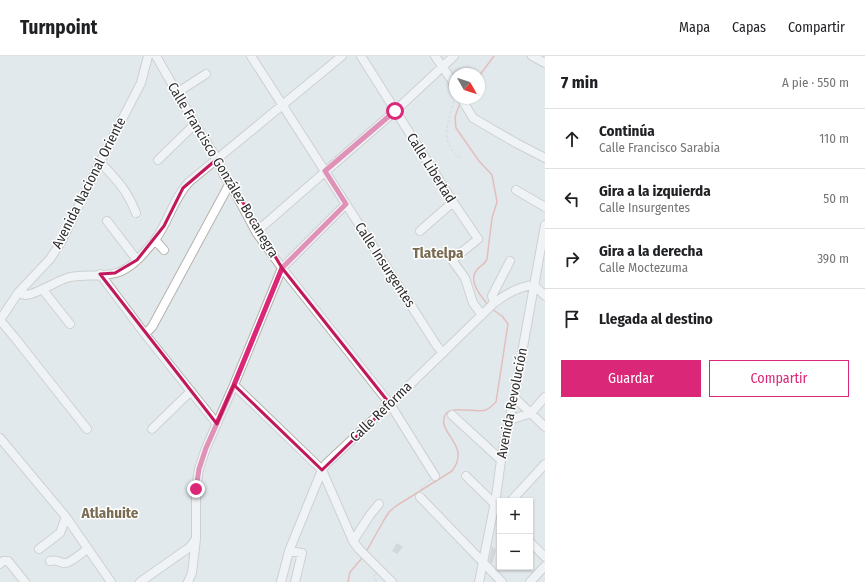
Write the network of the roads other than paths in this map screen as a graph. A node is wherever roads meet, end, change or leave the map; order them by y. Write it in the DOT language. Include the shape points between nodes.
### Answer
graph roads {
  1 [pos="148,56"];
  2 [pos="156,56"];
  3 [pos="251,56"];
  4 [pos="342,56"];
  5 [pos="361,56"];
  6 [pos="435,56"];
  7 [pos="454,56"];
  8 [pos="532,56"];
  9 [pos="545,63"];
  10 [pos="443,66"];
  11 [pos="206,74"];
  12 [pos="449,76"];
  13 [pos="178,92"];
  14 [pos="463,104"];
  15 [pos="282,105"];
  16 [pos="395,111"];
  17 [pos="195,124"];
  18 [pos="545,158"];
  19 [pos="217,159"];
  20 [pos="158,160"];
  21 [pos="100,162"];
  22 [pos="325,171"];
  23 [pos="230,183"];
  24 [pos="516,190"];
  25 [pos="453,202"];
  26 [pos="346,204"];
  27 [pos="545,206"];
  28 [pos="136,213"];
  29 [pos="107,221"];
  30 [pos="545,225"];
  31 [pos="420,230"];
  32 [pos="256,232"];
  33 [pos="155,240"];
  34 [pos="164,250"];
  35 [pos="137,260"];
  36 [pos="510,261"];
  37 [pos="282,268"];
  38 [pos="100,274"];
  39 [pos="534,285"];
  40 [pos="43,290"];
  41 [pos="18,293"];
  42 [pos="545,296"];
  43 [pos="494,303"];
  44 [pos="484,312"];
  45 [pos="0,320"];
  46 [pos="70,324"];
  47 [pos="145,334"];
  48 [pos="443,353"];
  49 [pos="234,385"];
  50 [pos="191,391"];
  51 [pos="514,397"];
  52 [pos="545,397"];
  53 [pos="390,404"];
  54 [pos="531,413"];
  55 [pos="452,415"];
  56 [pos="510,420"];
  57 [pos="217,424"];
  58 [pos="545,427"];
  59 [pos="87,429"];
  60 [pos="152,429"];
  61 [pos="0,438"];
  62 [pos="501,460"];
  63 [pos="545,464"];
  64 [pos="322,470"];
  65 [pos="435,476"];
  66 [pos="466,476"];
  67 [pos="420,497"];
  68 [pos="498,498"];
  69 [pos="514,498"];
  70 [pos="379,504"];
  71 [pos="497,506"];
  72 [pos="497,516"];
  73 [pos="66,517"];
  74 [pos="490,524"];
  75 [pos="196,539"];
  76 [pos="353,541"];
  77 [pos="533,545"];
  78 [pos="87,548"];
  79 [pos="39,549"];
  80 [pos="288,550"];
  81 [pos="545,557"];
  82 [pos="50,561"];
  83 [pos="483,563"];
  84 [pos="0,564"];
  85 [pos="545,566"];
  86 [pos="387,580"];
  87 [pos="26,582"];
  88 [pos="111,582"];
  89 [pos="140,582"];
  90 [pos="188,582"];
  91 [pos="281,582"];
  92 [pos="295,582"];
  93 [pos="479,582"];
  94 [pos="502,582"];
  95 [pos="530,582"];
  1 -- 21 [label="street, Avenida Nacional Oriente" via="141,83"];
  2 -- 13 [label="street, Calle Francisco González Bocanegra"];
  3 -- 15 [label="street, Calle Insurgentes"];
  4 -- 15 [label="street"];
  5 -- 16 [label="street, Calle Libertad"];
  6 -- 10 [label="street"];
  7 -- 10 [label="street"];
  8 -- 9 [label="street"];
  10 -- 12 [label="street"];
  10 -- 16 [label="street"];
  11 -- 13 [label="street"];
  13 -- 17 [label="street, Calle Francisco González Bocanegra"];
  14 -- 18 [label="street" via="473,118"];
  15 -- 19 [label="street"];
  15 -- 22 [label="street, Calle Insurgentes"];
  16 -- 22 [label="street"];
  16 -- 25 [label="street, Calle Libertad"];
  17 -- 19 [label="street, Calle Francisco González Bocanegra"];
  17 -- 20 [label="street"];
  19 -- 23 [label="street, Calle Francisco González Bocanegra"];
  19 -- 33 [label="street" via="183,188"];
  21 -- 28 [label="street" via="122,185"];
  21 -- 41 [label="street, Avenida Nacional Oriente" via="61,242 50,259"];
  22 -- 26 [label="street, Calle Insurgentes"];
  22 -- 32 [label="street"];
  23 -- 32 [label="street, Calle Francisco González Bocanegra"];
  23 -- 47 [label="street" via="152,327"];
  24 -- 27 [label="street"];
  25 -- 31 [label="street"];
  25 -- 44 [label="street, Calle Libertad" via="478,239 452,260 465,278 473,302"];
  26 -- 37 [label="street"];
  26 -- 48 [label="street, Calle Insurgentes"];
  29 -- 35 [label="street"];
  30 -- 39 [label="street, Avenida Revolución"];
  32 -- 37 [label="street, Calle Francisco González Bocanegra"];
  33 -- 34 [label="street"];
  33 -- 35 [label="street"];
  35 -- 38 [label="street" via="116,273"];
  36 -- 43 [label="street" via="492,296"];
  37 -- 49 [label="street"];
  37 -- 53 [label="street, Calle Francisco González Bocanegra"];
  38 -- 40 [label="street" via="68,278"];
  38 -- 47 [label="street"];
  39 -- 42 [label="street"];
  39 -- 43 [label="street, Calle Reforma" via="513,291"];
  39 -- 51 [label="street, Avenida Revolución"];
  40 -- 41 [label="street" via="25,295"];
  40 -- 46 [label="street"];
  41 -- 45 [label="street, Avenida Nacional Oriente"];
  43 -- 44 [label="street, Calle Reforma"];
  44 -- 48 [label="street, Calle Reforma"];
  45 -- 59 [label="street"];
  47 -- 50 [label="street"];
  48 -- 53 [label="street, Calle Reforma"];
  49 -- 57 [label="street"];
  49 -- 64 [label="street"];
  50 -- 57 [label="street"];
  50 -- 60 [label="street"];
  51 -- 54 [label="street"];
  51 -- 56 [label="street, Avenida Revolución"];
  52 -- 54 [label="street"];
  53 -- 64 [label="street, Calle Reforma"];
  53 -- 65 [label="street, Calle Francisco González Bocanegra"];
  54 -- 56 [label="street"];
  54 -- 58 [label="street"];
  55 -- 62 [label="street"];
  56 -- 62 [label="street, Avenida Revolución"];
  57 -- 75 [label="street" via="199,469 196,489"];
  61 -- 73 [label="street"];
  62 -- 68 [label="street, Avenida Revolución"];
  63 -- 69 [label="street"];
  64 -- 76 [label="street"];
  64 -- 80 [label="street, Calle Reforma"];
  66 -- 71 [label="street"];
  67 -- 83 [label="street"];
  70 -- 76 [label="street"];
  71 -- 74 [label="street, Avenida Revolución"];
  72 -- 74 [label="street"];
  73 -- 78 [label="street"];
  73 -- 79 [label="street" via="60,532"];
  74 -- 83 [label="street, Avenida Revolución"];
  75 -- 89 [label="street"];
  75 -- 90 [label="street" via="192,572"];
  76 -- 86 [label="street"];
  77 -- 81 [label="street"];
  78 -- 82 [label="street" via="69,562"];
  78 -- 88 [label="street"];
  80 -- 91 [label="street, Calle Reforma"];
  80 -- 92 [label="street" via="302,553"];
  83 -- 93 [label="street, Avenida Revolución"];
  83 -- 94 [label="street"];
  84 -- 87 [label="street" via="8,561"];
  85 -- 95 [label="street"];
}
